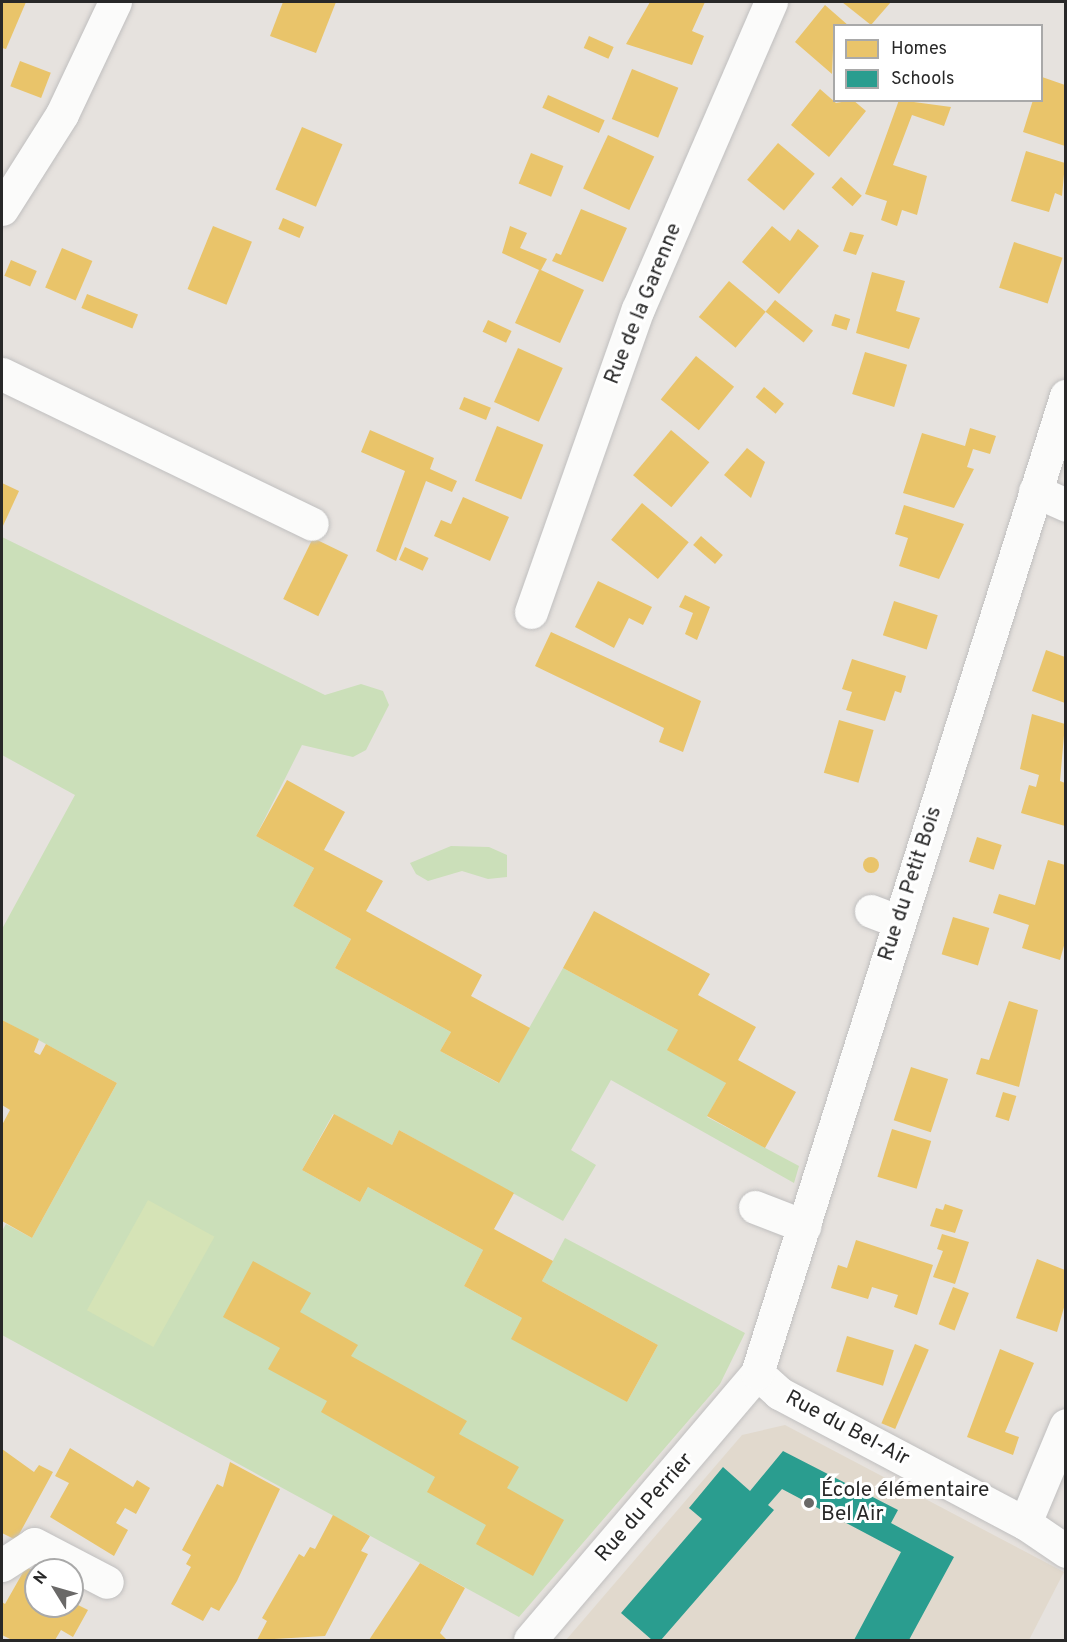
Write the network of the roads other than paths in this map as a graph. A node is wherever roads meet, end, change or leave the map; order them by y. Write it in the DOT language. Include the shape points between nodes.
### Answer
graph roads {
  1 [pos="115,2"];
  2 [pos="771,2"];
  3 [pos="2,208"];
  4 [pos="2,374"];
  5 [pos="1065,396"];
  6 [pos="1035,491"];
  7 [pos="1065,505"];
  8 [pos="312,524"];
  9 [pos="531,612"];
  10 [pos="755,1207"];
  11 [pos="804,1226"];
  12 [pos="757,1373"];
  13 [pos="1065,1425"];
  14 [pos="1025,1523"];
  15 [pos="1065,1551"];
  16 [pos="2,1565"];
  17 [pos="106,1582"];
  18 [pos="530,1641"];
  1 -- 3 [label="street" via="62,114"];
  2 -- 9 [label="street, Rue de la Garenne" via="638,309"];
  4 -- 8 [label="street"];
  5 -- 6 [label="street, Rue du Petit Bois"];
  6 -- 7 [label="street"];
  6 -- 11 [label="street, Rue du Petit Bois" via="885,917"];
  10 -- 11 [label="street"];
  11 -- 12 [label="street, Rue du Petit Bois"];
  12 -- 14 [label="street, Rue du Bel-Air" via="779,1393"];
  12 -- 18 [label="street, Rue du Perrier"];
  13 -- 14 [label="street"];
  14 -- 15 [label="street, Rue du Bel-Air"];
  16 -- 17 [label="street" via="34,1544"];
}
